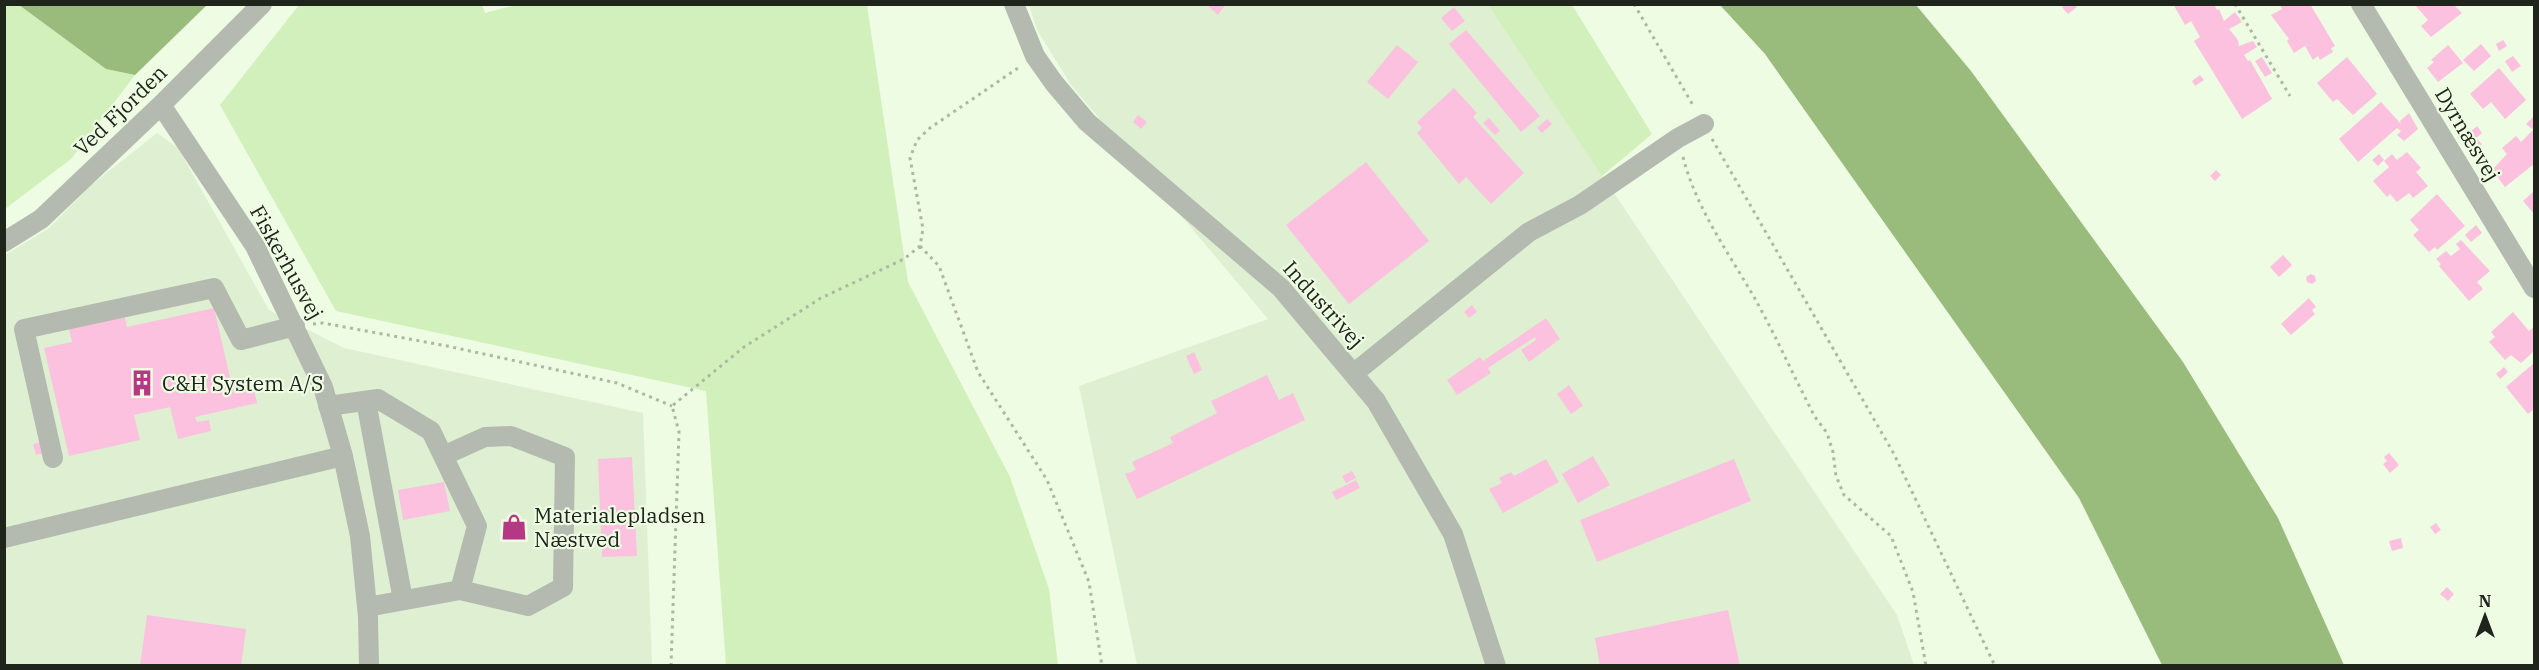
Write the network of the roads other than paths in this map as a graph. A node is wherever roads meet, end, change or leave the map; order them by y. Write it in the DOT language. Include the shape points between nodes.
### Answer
graph roads {
  1 [pos="262,4"];
  2 [pos="1014,4"];
  3 [pos="2361,4"];
  4 [pos="161,105"];
  5 [pos="1704,123"];
  6 [pos="4,242"];
  7 [pos="2531,274"];
  8 [pos="295,326"];
  9 [pos="1353,374"];
  10 [pos="366,401"];
  11 [pos="328,406"];
  12 [pos="343,456"];
  13 [pos="443,456"];
  14 [pos="53,458"];
  15 [pos="4,538"];
  16 [pos="460,590"];
  17 [pos="403,600"];
  18 [pos="367,607"];
  19 [pos="369,666"];
  20 [pos="1496,666"];
  1 -- 4 [label="street, Ved Fjorden"];
  2 -- 9 [label="street, Industrivej" via="1035,56 1087,122 1281,288"];
  3 -- 7 [label="street, Dyrnæsvej"];
  4 -- 6 [label="street, Ved Fjorden" via="41,219"];
  4 -- 8 [label="street, Fiskerhusvej" via="255,246"];
  5 -- 9 [label="street" via="1580,205 1529,232"];
  8 -- 11 [label="street, Fiskerhusvej"];
  8 -- 14 [label="street" via="241,340 214,288 24,329"];
  9 -- 20 [label="street, Industrivej" via="1376,401 1453,534"];
  10 -- 11 [label="street"];
  10 -- 13 [label="street" via="378,399 432,431"];
  10 -- 17 [label="street"];
  11 -- 12 [label="street, Fiskerhusvej"];
  12 -- 15 [label="street"];
  12 -- 18 [label="street, Fiskerhusvej" via="360,536"];
  13 -- 16 [label="street" via="477,526"];
  13 -- 16 [label="street" via="485,437 511,436 565,457 563,587 528,606"];
  16 -- 17 [label="street"];
  17 -- 18 [label="street"];
  18 -- 19 [label="street, Fiskerhusvej"];
}
